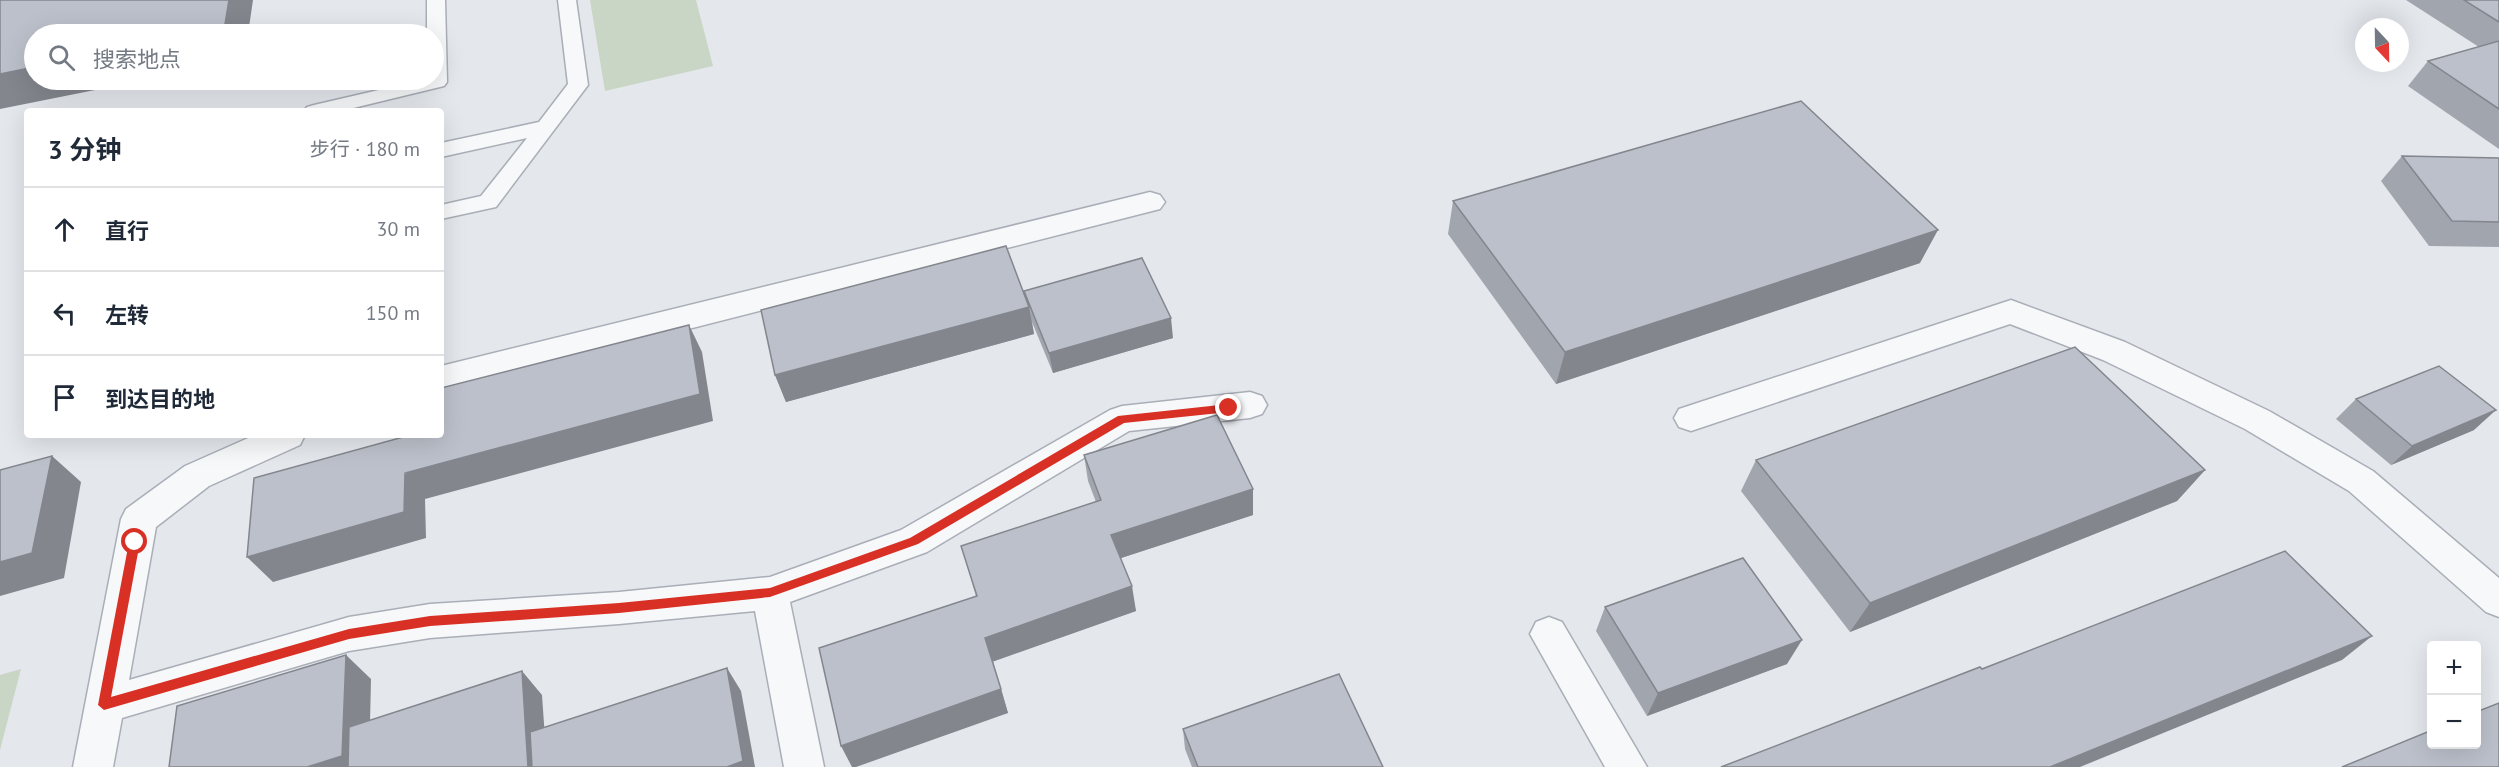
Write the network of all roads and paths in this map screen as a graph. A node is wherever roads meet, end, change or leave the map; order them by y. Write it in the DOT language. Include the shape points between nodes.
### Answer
graph roads {
  1 [pos="436,0"];
  2 [pos="567,0"];
  3 [pos="436,24"];
  4 [pos="403,90"];
  5 [pos="327,108"];
  6 [pos="546,127"];
  7 [pos="444,149"];
  8 [pos="1150,202"];
  9 [pos="444,211"];
  10 [pos="444,378"];
  11 [pos="1250,405"];
  12 [pos="1690,418"];
  13 [pos="281,438"];
  14 [pos="770,593"];
  15 [pos="2499,601"];
  16 [pos="1549,634"];
  17 [pos="104,705"];
  18 [pos="93,767"];
  19 [pos="804,767"];
  20 [pos="1627,767"];
  1 -- 3 [label="lane"];
  2 -- 6 [label="lane" via="578,85"];
  4 -- 5 [label="lane"];
  6 -- 7 [label="lane"];
  6 -- 9 [label="lane" via="488,202"];
  8 -- 10 [label="street"];
  11 -- 14 [label="street" via="1122,419 914,541"];
  12 -- 15 [label="street" via="2011,312 2114,351 2257,420 2361,481"];
  13 -- 17 [label="street" via="197,476 139,519"];
  14 -- 17 [label="street" via="430,621 349,634"];
  14 -- 19 [label="street"];
  16 -- 20 [label="street"];
  17 -- 18 [label="street"];
}
